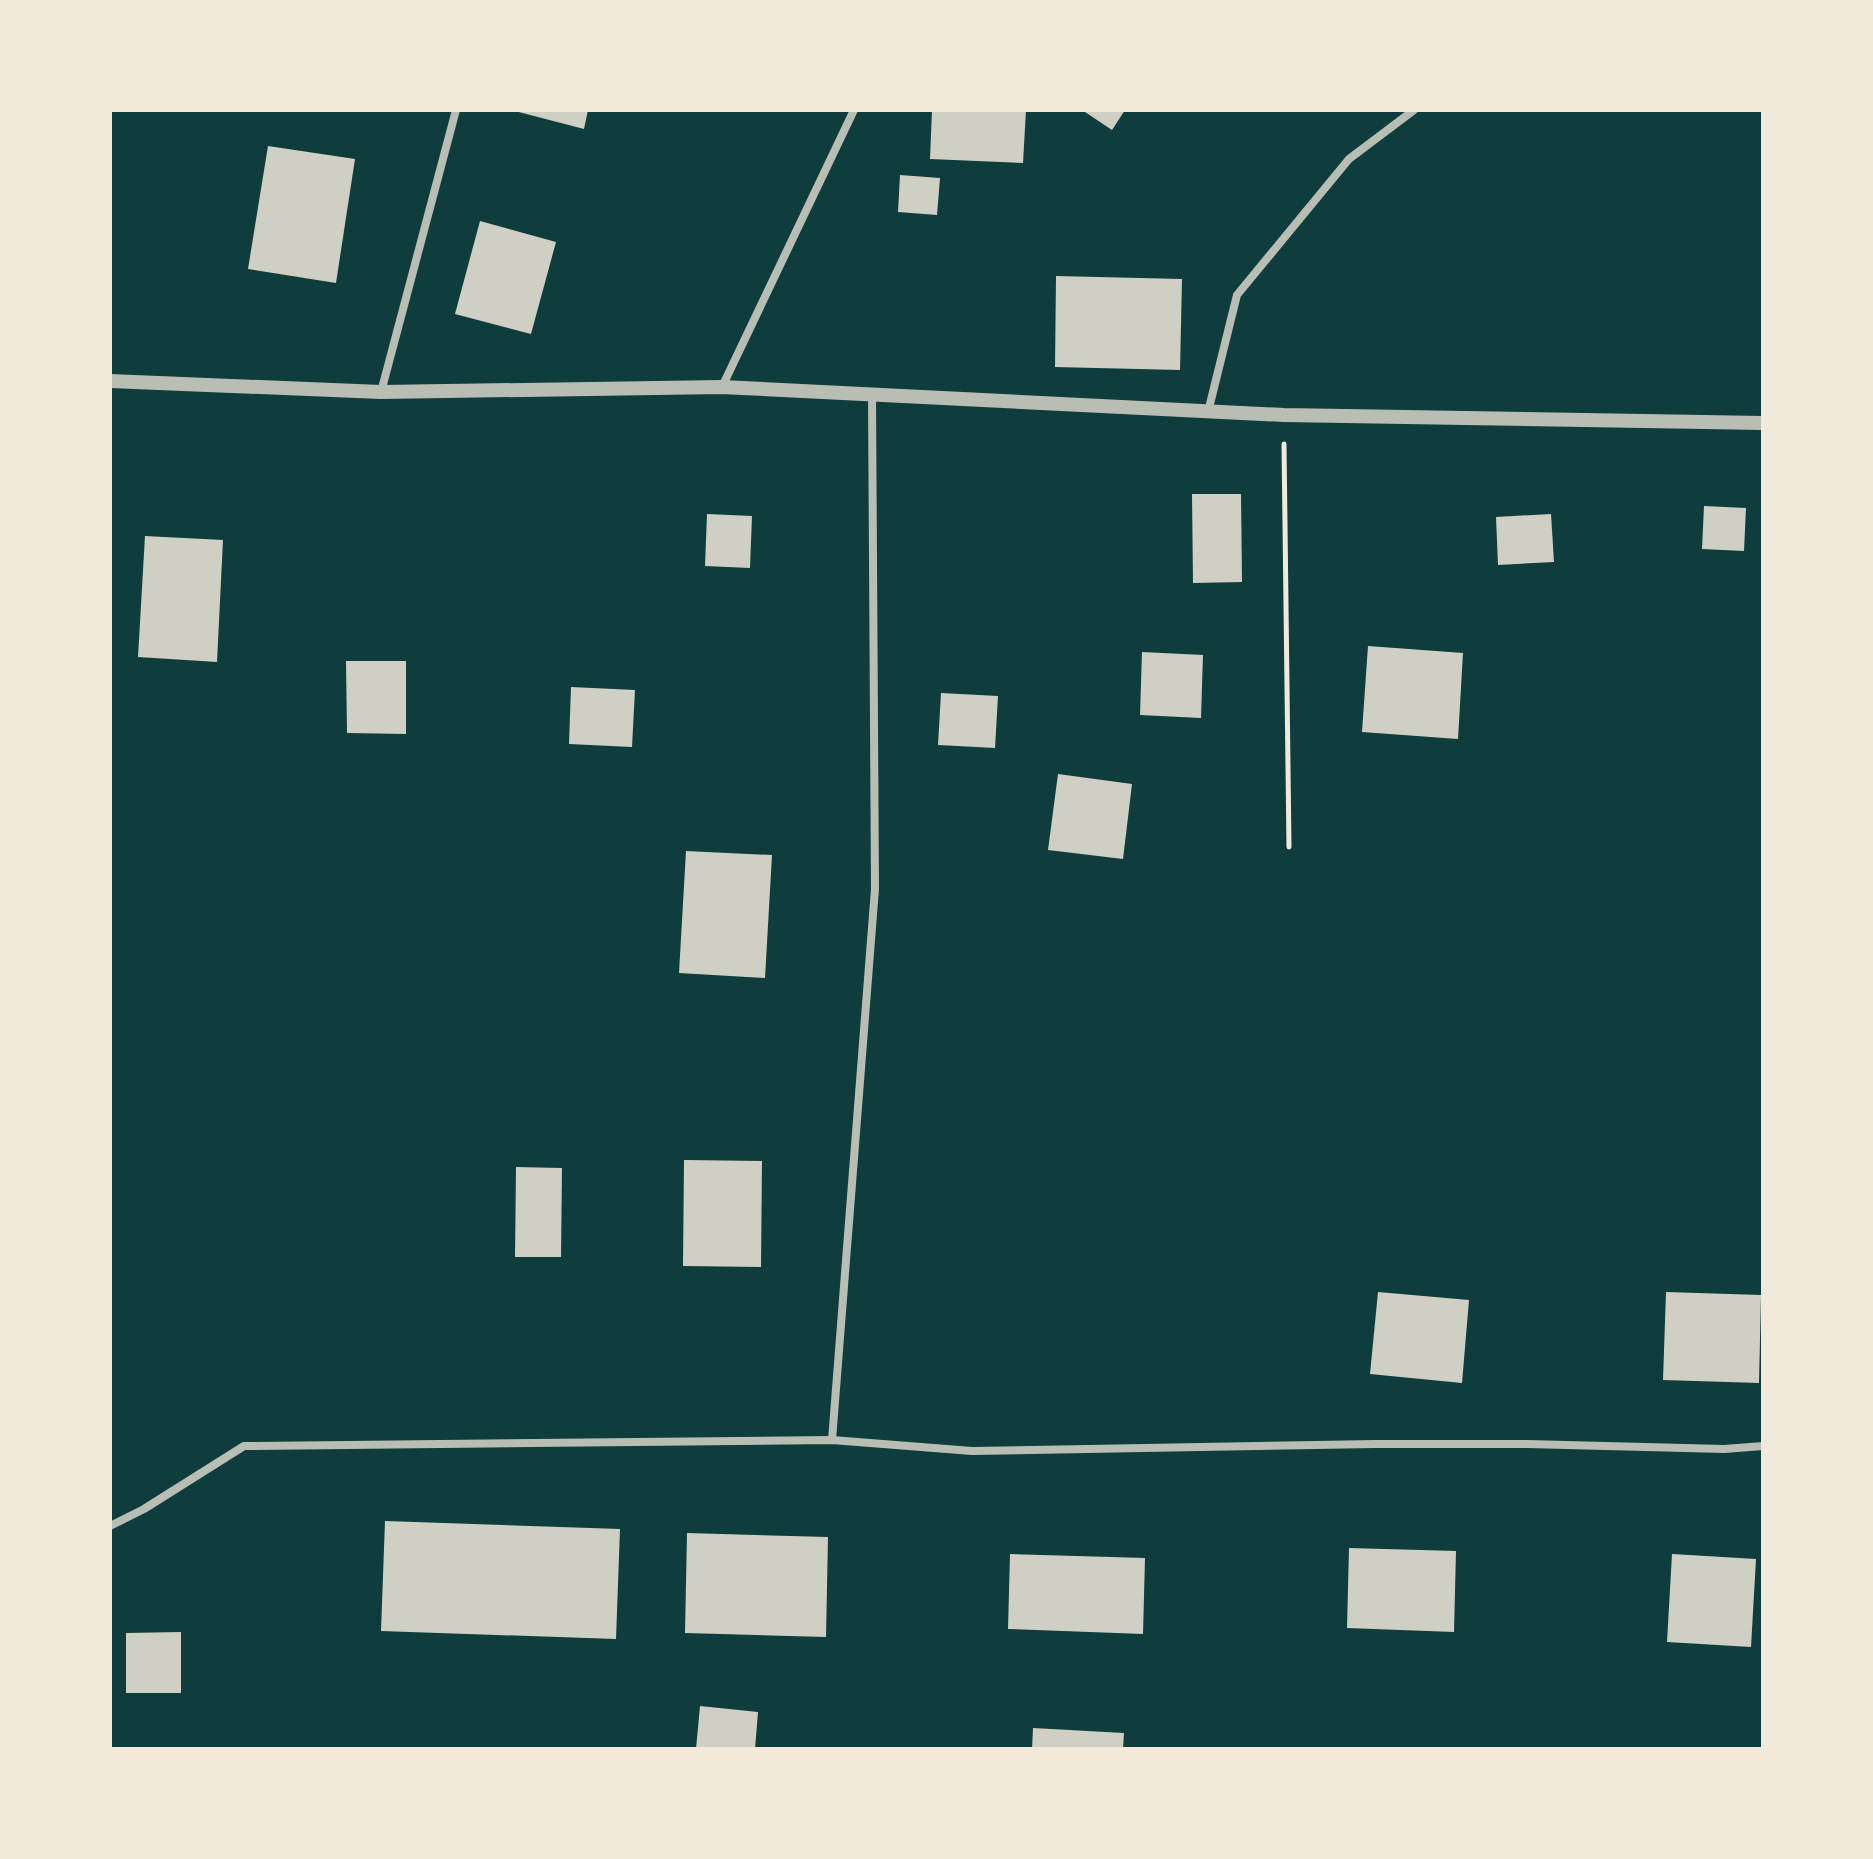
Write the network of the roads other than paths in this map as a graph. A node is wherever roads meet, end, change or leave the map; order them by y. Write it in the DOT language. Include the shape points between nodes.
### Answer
graph roads {
  1 [pos="456,110"];
  2 [pos="854,110"];
  3 [pos="1414,110"];
  4 [pos="110,381"];
  5 [pos="722,387"];
  6 [pos="381,392"];
  7 [pos="872,395"];
  8 [pos="1208,412"];
  9 [pos="1763,423"];
  10 [pos="832,1440"];
  11 [pos="1763,1446"];
  12 [pos="110,1526"];
  1 -- 6 [label="street"];
  2 -- 5 [label="street"];
  3 -- 8 [label="street" via="1349,159 1237,295"];
  4 -- 6 [label="street"];
  5 -- 6 [label="street"];
  5 -- 7 [label="street"];
  7 -- 8 [label="street"];
  7 -- 10 [label="street" via="875,889"];
  8 -- 9 [label="street"];
  10 -- 11 [label="street" via="972,1451 1376,1444"];
  10 -- 12 [label="street" via="244,1446"];
}
